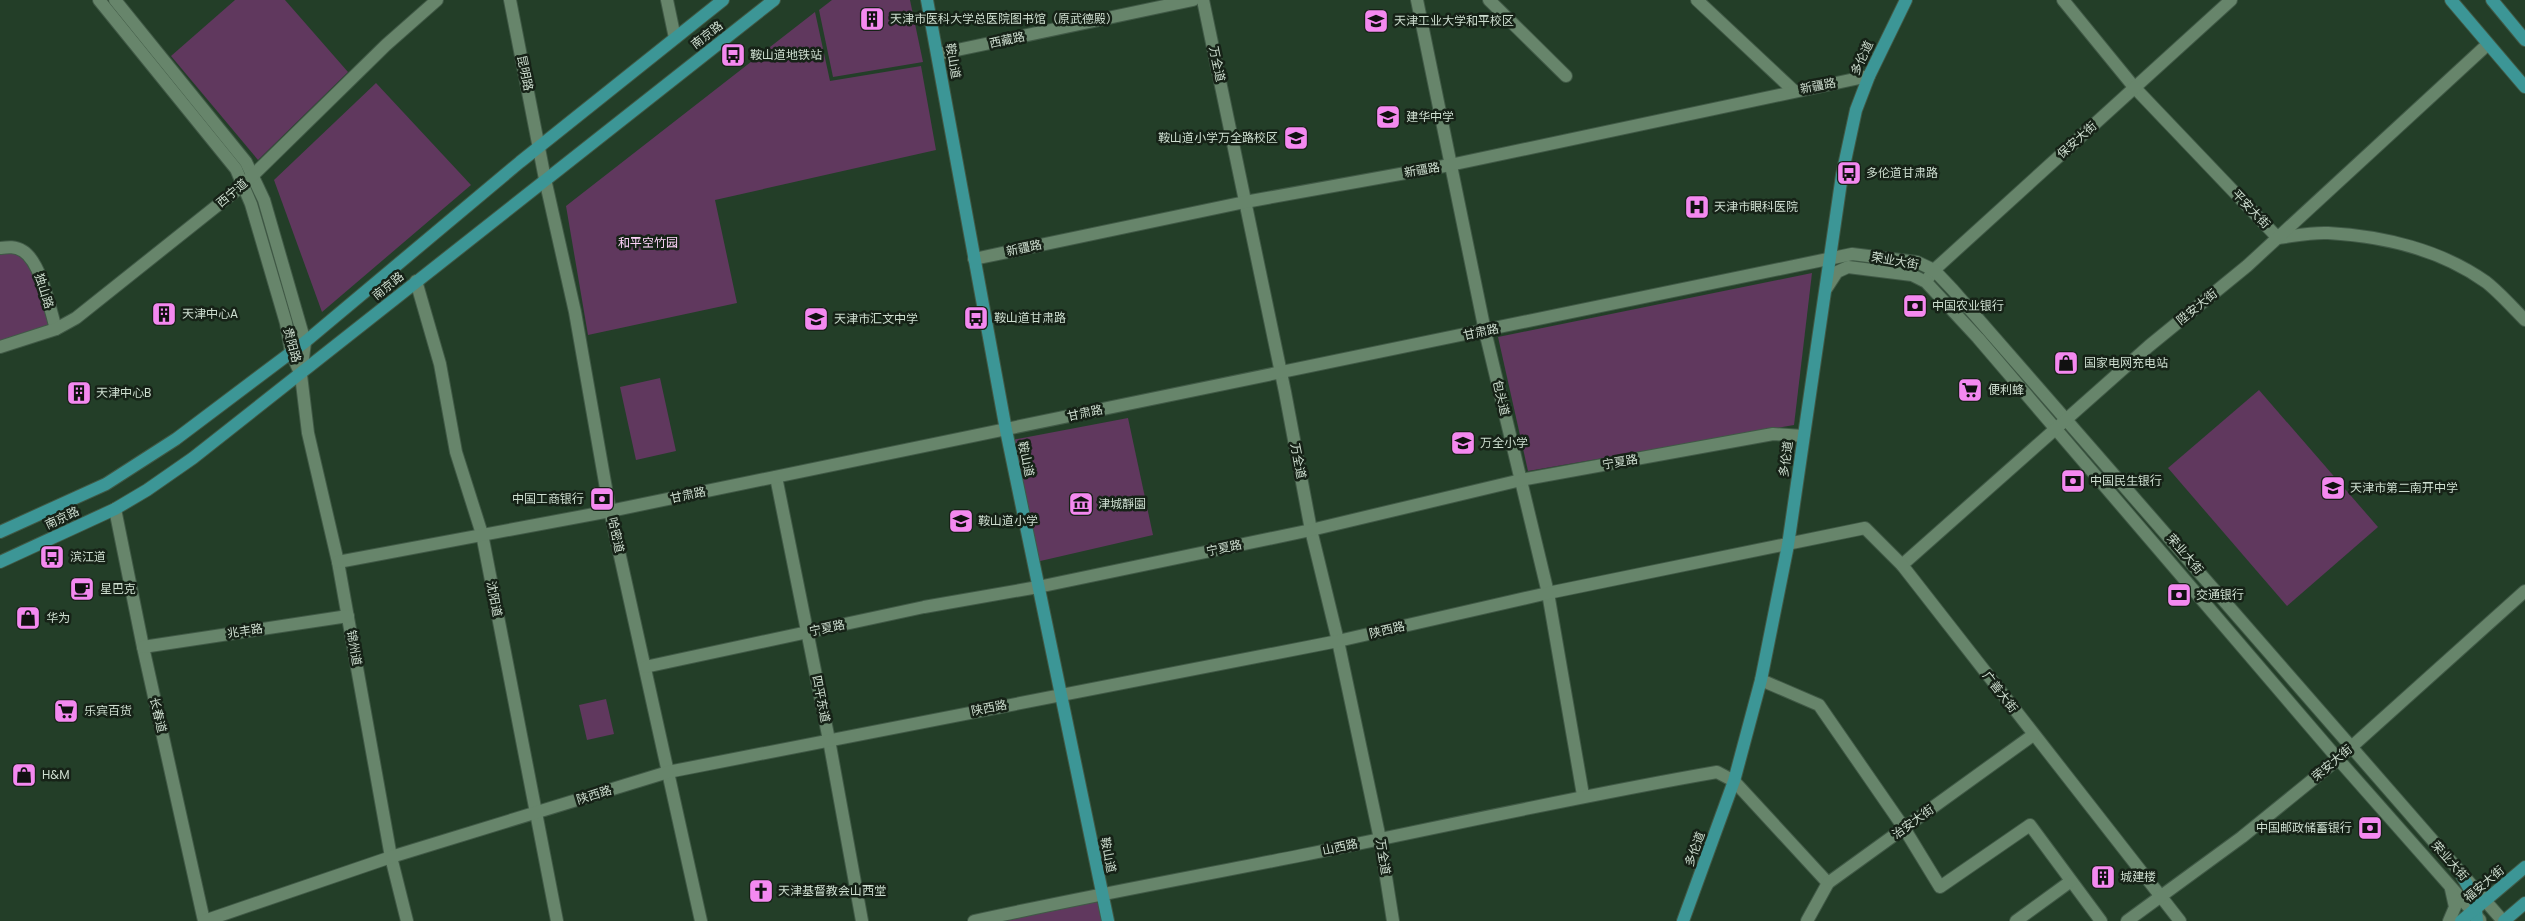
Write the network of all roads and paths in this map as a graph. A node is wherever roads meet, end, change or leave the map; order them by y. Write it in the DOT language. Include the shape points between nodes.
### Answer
graph roads {
  1 [pos="99,0"];
  2 [pos="115,0"];
  3 [pos="437,0"];
  4 [pos="510,0"];
  5 [pos="666,0"];
  6 [pos="723,0"];
  7 [pos="774,0"];
  8 [pos="927,0"];
  9 [pos="1193,0"];
  10 [pos="1204,0"];
  11 [pos="1417,0"];
  12 [pos="1490,0"];
  13 [pos="1697,0"];
  14 [pos="1906,0"];
  15 [pos="2063,0"];
  16 [pos="2231,0"];
  17 [pos="2451,0"];
  18 [pos="2492,0"];
  19 [pos="675,38"];
  20 [pos="2525,40"];
  21 [pos="2488,44"];
  22 [pos="938,54"];
  23 [pos="1566,76"];
  24 [pos="1869,76"];
  25 [pos="2134,87"];
  26 [pos="2525,87"];
  27 [pos="1793,90"];
  28 [pos="540,146"];
  29 [pos="1450,165"];
  30 [pos="253,176"];
  31 [pos="545,179"];
  32 [pos="244,185"];
  33 [pos="1245,202"];
  34 [pos="2278,238"];
  35 [pos="0,248"];
  36 [pos="974,259"];
  37 [pos="1830,259"];
  38 [pos="1934,270"];
  39 [pos="416,281"];
  40 [pos="1926,282"];
  41 [pos="1826,289"];
  42 [pos="2525,320"];
  43 [pos="56,329"];
  44 [pos="1485,331"];
  45 [pos="305,342"];
  46 [pos="0,347"];
  47 [pos="291,352"];
  48 [pos="1281,372"];
  49 [pos="301,375"];
  50 [pos="2067,419"];
  51 [pos="2056,428"];
  52 [pos="1006,430"];
  53 [pos="1803,436"];
  54 [pos="776,477"];
  55 [pos="1521,480"];
  56 [pos="115,509"];
  57 [pos="610,511"];
  58 [pos="1311,530"];
  59 [pos="0,532"];
  60 [pos="482,534"];
  61 [pos="1788,545"];
  62 [pos="0,562"];
  63 [pos="338,562"];
  64 [pos="1902,565"];
  65 [pos="1038,588"];
  66 [pos="2525,591"];
  67 [pos="1548,593"];
  68 [pos="348,616"];
  69 [pos="808,632"];
  70 [pos="1338,641"];
  71 [pos="143,647"];
  72 [pos="645,667"];
  73 [pos="1762,680"];
  74 [pos="1061,694"];
  75 [pos="2033,735"];
  76 [pos="829,740"];
  77 [pos="2351,748"];
  78 [pos="2338,759"];
  79 [pos="668,772"];
  80 [pos="1734,781"];
  81 [pos="1583,796"];
  82 [pos="535,812"];
  83 [pos="1904,828"];
  84 [pos="1380,839"];
  85 [pos="391,856"];
  86 [pos="2525,867"];
  87 [pos="2071,881"];
  88 [pos="2448,882"];
  89 [pos="1828,883"];
  90 [pos="1102,893"];
  91 [pos="2161,897"];
  92 [pos="2525,903"];
  93 [pos="2479,913"];
  94 [pos="204,921"];
  95 [pos="407,921"];
  96 [pos="557,921"];
  97 [pos="700,921"];
  98 [pos="862,921"];
  99 [pos="974,921"];
  100 [pos="1108,921"];
  101 [pos="1393,921"];
  102 [pos="1683,921"];
  103 [pos="1806,921"];
  104 [pos="2016,921"];
  105 [pos="2101,921"];
  106 [pos="2127,921"];
  107 [pos="2180,921"];
  108 [pos="2449,921"];
  109 [pos="2461,921"];
  110 [pos="2503,921"];
  1 -- 32 [label="street, 贵阳路" via="228,158"];
  2 -- 30 [label="street, 贵阳路" via="239,153"];
  3 -- 30 [label="street, 西宁道" via="386,45"];
  4 -- 28 [label="street, 昆明路"];
  5 -- 19 [label="street"];
  6 -- 19 [label="main road, 南京路"];
  7 -- 31 [label="main road, 南京路"];
  8 -- 22 [label="main road, 鞍山道"];
  9 -- 22 [label="street, 西藏路"];
  10 -- 33 [label="street, 万全道"];
  11 -- 29 [label="street, 包头道"];
  12 -- 23 [label="street"];
  13 -- 27 [label="street"];
  14 -- 24 [label="main road, 多伦道"];
  15 -- 25 [label="street, 平安大街"];
  16 -- 25 [label="street, 保安大街"];
  17 -- 21 [label="main road"];
  18 -- 20 [label="main road"];
  19 -- 28 [label="main road, 南京路"];
  21 -- 26 [label="main road"];
  21 -- 34 [label="street, 陞安大街"];
  22 -- 36 [label="main road, 鞍山道"];
  24 -- 27 [label="street, 新疆路"];
  24 -- 37 [label="main road, 多伦道" via="1856,110 1842,175"];
  25 -- 34 [label="street, 平安大街"];
  25 -- 38 [label="street, 保安大街"];
  27 -- 29 [label="street, 新疆路"];
  28 -- 31 [label="street, 哈密道"];
  28 -- 45 [label="main road, 南京路"];
  29 -- 33 [label="street, 新疆路"];
  29 -- 44 [label="street, 包头道"];
  30 -- 32 [label="street, 西宁道"];
  30 -- 45 [label="street, 贵阳路" via="264,200"];
  31 -- 39 [label="main road, 南京路"];
  31 -- 57 [label="street, 哈密道" via="575,312"];
  32 -- 43 [label="street, 西宁道" via="76,318"];
  32 -- 47 [label="street, 贵阳路" via="286,322"];
  33 -- 36 [label="street, 新疆路"];
  33 -- 48 [label="street, 万全道"];
  34 -- 42 [label="street, 平安大街" via="2326,233 2407,245 2442,257 2487,283"];
  34 -- 50 [label="street, 陞安大街"];
  35 -- 43 [label="street, 独山路" via="12,247 23,251 36,268"];
  36 -- 52 [label="main road, 鞍山道"];
  37 -- 38 [label="street, 荣业大街" via="1852,254 1917,262"];
  37 -- 41 [label="main road, 多伦道"];
  37 -- 44 [label="street, 甘肃路"];
  38 -- 40 [label="street, 保安大街"];
  38 -- 50 [label="street, 荣业大街"];
  39 -- 49 [label="main road, 南京路"];
  39 -- 60 [label="street, 沈阳道" via="440,364 456,452"];
  40 -- 41 [label="street, 荣业大街" via="1912,275 1848,267 1836,272"];
  40 -- 51 [label="street, 荣业大街"];
  41 -- 53 [label="main road, 多伦道"];
  43 -- 46 [label="street, 西宁道"];
  44 -- 48 [label="street, 甘肃路"];
  44 -- 55 [label="street, 包头道"];
  45 -- 47 [label="main road, 南京路"];
  45 -- 49 [label="street, 贵阳路"];
  47 -- 49 [label="street, 贵阳路"];
  47 -- 59 [label="main road, 南京路" via="176,439 106,484"];
  48 -- 52 [label="street, 甘肃路"];
  48 -- 58 [label="street, 万全道"];
  49 -- 56 [label="main road, 南京路" via="193,458"];
  49 -- 63 [label="street, 锦州道" via="308,433"];
  50 -- 51 [label="street, 陞安大街"];
  50 -- 77 [label="street, 荣业大街"];
  51 -- 64 [label="street, 陞安大街"];
  51 -- 78 [label="street, 荣业大街"];
  52 -- 54 [label="street, 甘肃路"];
  52 -- 65 [label="main road, 鞍山道"];
  53 -- 55 [label="street, 宁夏路" via="1773,434"];
  53 -- 61 [label="main road, 多伦道"];
  54 -- 57 [label="street, 甘肃路"];
  54 -- 69 [label="street, 四平东道"];
  55 -- 58 [label="street, 宁夏路"];
  55 -- 67 [label="street, 包头道"];
  56 -- 62 [label="main road, 南京路"];
  56 -- 71 [label="street, 长春道"];
  57 -- 60 [label="street, 甘肃路"];
  57 -- 72 [label="street, 哈密道"];
  58 -- 65 [label="street, 宁夏路"];
  58 -- 70 [label="street, 万全道"];
  60 -- 63 [label="street, 甘肃路"];
  60 -- 82 [label="street, 沈阳道"];
  61 -- 64 [label="street, 广善大街" via="1865,528"];
  61 -- 67 [label="street, 陕西路"];
  61 -- 73 [label="main road, 多伦道"];
  63 -- 68 [label="street, 锦州道"];
  64 -- 75 [label="street, 广善大街"];
  65 -- 69 [label="street, 宁夏路" via="924,607"];
  65 -- 74 [label="main road, 鞍山道"];
  66 -- 77 [label="street, 荣安大街"];
  67 -- 70 [label="street, 陕西路"];
  67 -- 81 [label="street, 包头道"];
  68 -- 71 [label="street, 兆丰路"];
  68 -- 85 [label="street, 锦州道"];
  69 -- 72 [label="street, 宁夏路"];
  69 -- 76 [label="street, 四平东道"];
  70 -- 74 [label="street, 陕西路"];
  70 -- 84 [label="street, 万全道"];
  71 -- 94 [label="street, 长春道"];
  72 -- 79 [label="street, 哈密道"];
  73 -- 80 [label="main road, 多伦道"];
  73 -- 83 [label="street" via="1819,704"];
  74 -- 76 [label="street, 陕西路"];
  74 -- 90 [label="main road, 鞍山道"];
  75 -- 83 [label="street, 治安大街"];
  75 -- 91 [label="street, 广善大街"];
  76 -- 79 [label="street, 陕西路"];
  76 -- 98 [label="street, 四平东道"];
  77 -- 78 [label="street, 荣安大街"];
  77 -- 93 [label="street, 荣业大街" via="2460,872"];
  78 -- 88 [label="street, 荣业大街"];
  78 -- 91 [label="street, 荣安大街"];
  79 -- 82 [label="street, 陕西路"];
  79 -- 97 [label="street, 哈密道"];
  80 -- 81 [label="street, 山西路" via="1717,772"];
  80 -- 89 [label="street"];
  80 -- 102 [label="main road, 多伦道"];
  81 -- 84 [label="street, 山西路"];
  82 -- 85 [label="street, 陕西路"];
  82 -- 96 [label="street, 沈阳道"];
  83 -- 87 [label="street" via="1940,887 2030,825"];
  83 -- 89 [label="street, 治安大街"];
  84 -- 90 [label="street, 山西路"];
  84 -- 101 [label="street, 万全道"];
  85 -- 94 [label="street, 陕西路"];
  85 -- 95 [label="street, 锦州道"];
  86 -- 93 [label="main road, 福安大街"];
  87 -- 104 [label="street"];
  87 -- 105 [label="street"];
  88 -- 93 [label="street, 荣业大街"];
  88 -- 108 [label="street" via="2455,900 2454,913"];
  89 -- 103 [label="street, 治安大街"];
  90 -- 99 [label="street, 山西路"];
  90 -- 100 [label="main road, 鞍山道"];
  91 -- 106 [label="street, 荣安大街"];
  91 -- 107 [label="street, 广善大街"];
  92 -- 110 [label="main road"];
  93 -- 109 [label="main road, 福安大街"];
  93 -- 110 [label="street, 荣业大街"];
}
